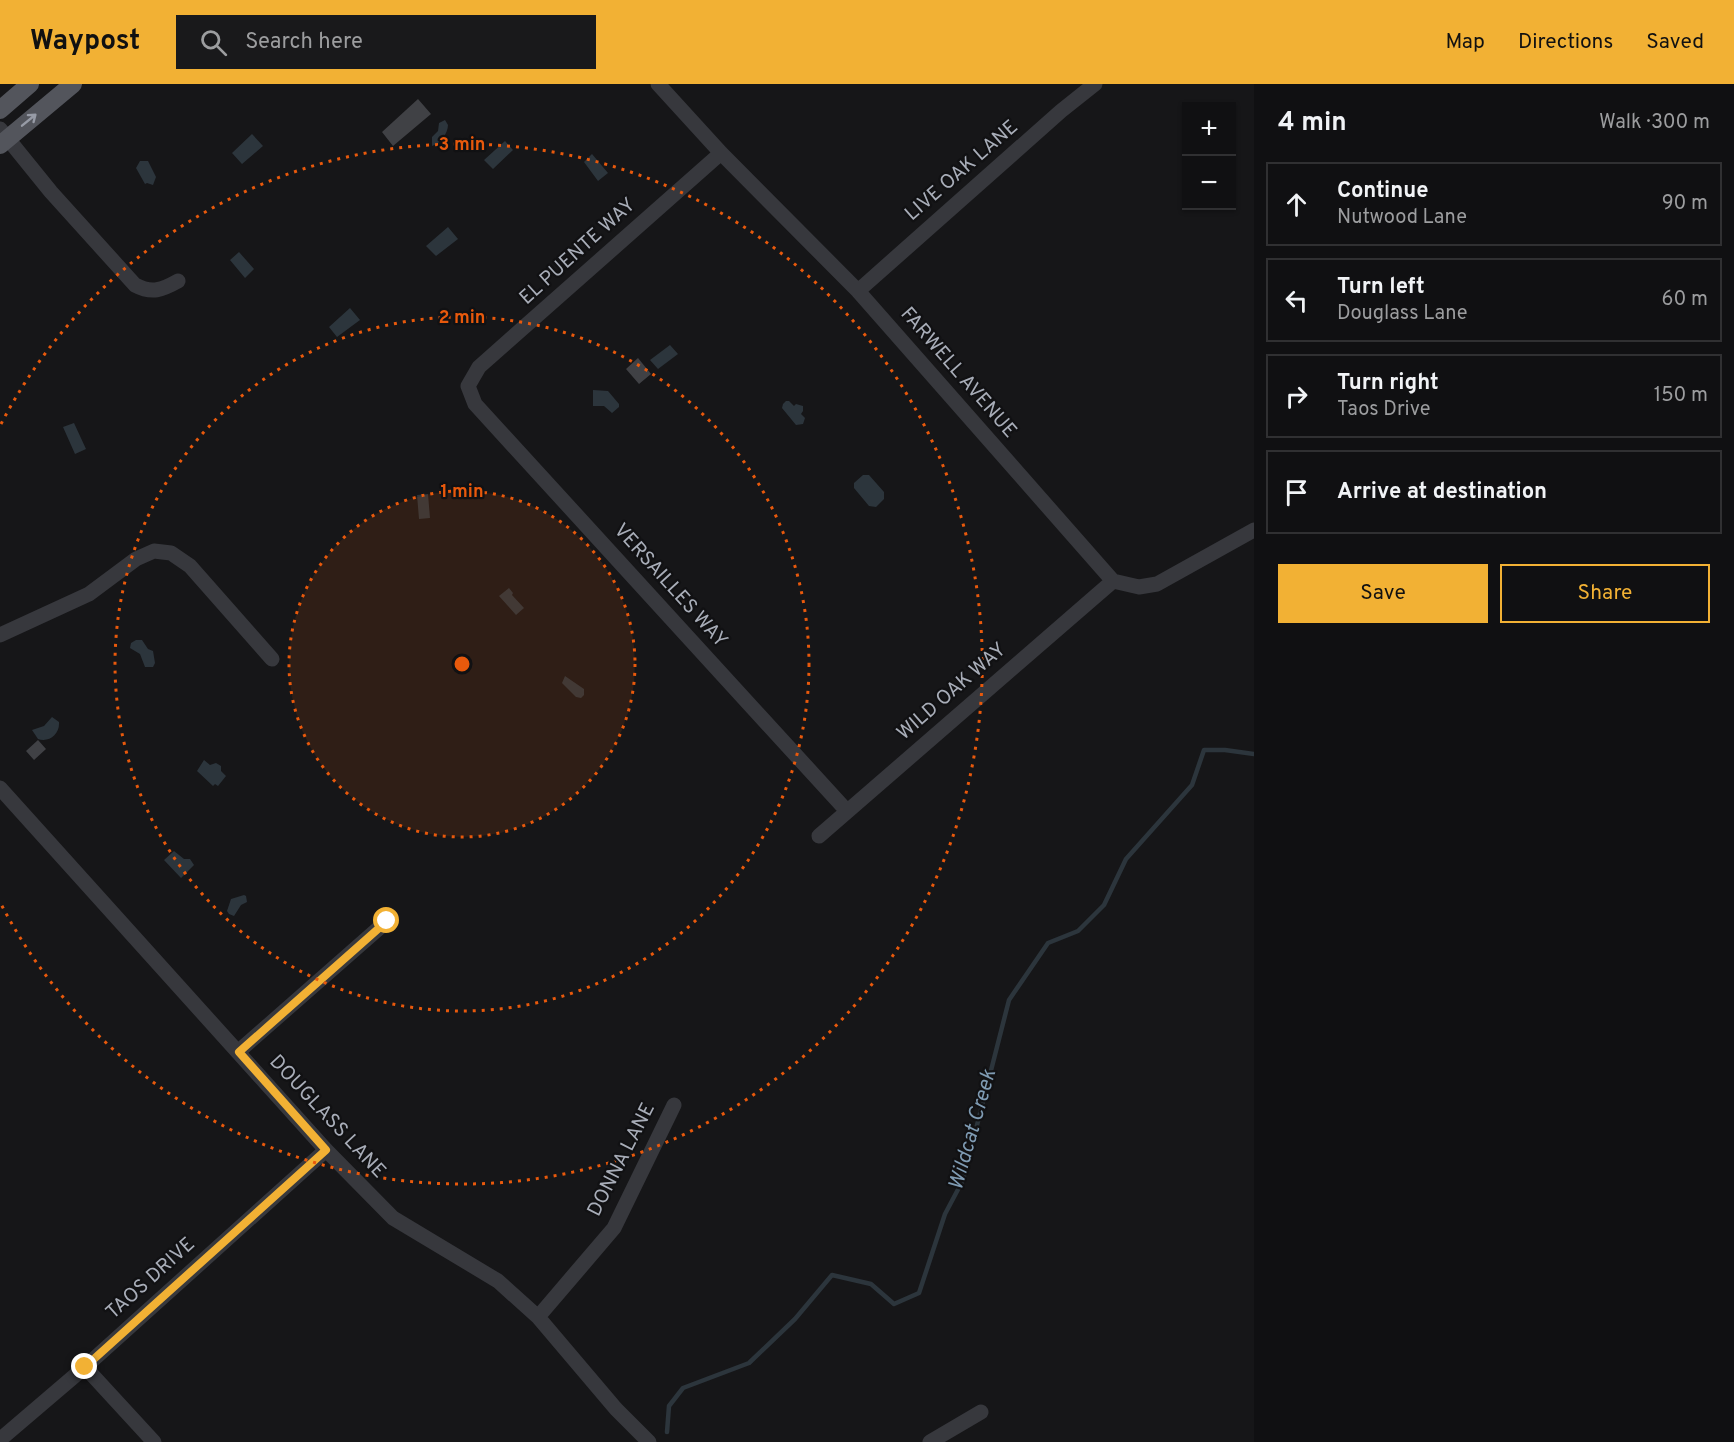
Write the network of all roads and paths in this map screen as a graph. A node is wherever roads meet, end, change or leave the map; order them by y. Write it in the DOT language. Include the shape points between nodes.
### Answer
graph roads {
  1 [pos="30,84"];
  2 [pos="74,84"];
  3 [pos="658,84"];
  4 [pos="1095,84"];
  5 [pos="0,110"];
  6 [pos="3,137"];
  7 [pos="721,153"];
  8 [pos="178,281"];
  9 [pos="858,291"];
  10 [pos="468,386"];
  11 [pos="1254,530"];
  12 [pos="1113,581"];
  13 [pos="0,635"];
  14 [pos="272,659"];
  15 [pos="2,794"];
  16 [pos="846,810"];
  17 [pos="819,836"];
  18 [pos="387,921"];
  19 [pos="239,1052"];
  20 [pos="674,1105"];
  21 [pos="326,1150"];
  22 [pos="538,1317"];
  23 [pos="85,1367"];
  24 [pos="981,1412"];
  25 [pos="3,1437"];
  26 [pos="154,1442"];
  27 [pos="649,1442"];
  28 [pos="930,1442"];
  1 -- 5 [label="main road"];
  6 -- 2 [label="main road, one-way"];
  3 -- 7 [label="street, FARWELL AVENUE"];
  4 -- 9 [label="street, LIVE OAK LANE"];
  6 -- 8 [label="street" via="135,285 146,291 162,290"];
  7 -- 9 [label="street, FARWELL AVENUE"];
  7 -- 10 [label="street, EL PUENTE WAY" via="479,367"];
  9 -- 12 [label="street, FARWELL AVENUE"];
  10 -- 16 [label="street, VERSAILLES WAY" via="475,404"];
  11 -- 12 [label="street" via="1157,584 1139,587"];
  12 -- 16 [label="street, WILD OAK WAY"];
  13 -- 14 [label="street" via="89,594 136,559 154,551 171,553 190,566"];
  15 -- 19 [label="street, DOUGLASS LANE"];
  16 -- 17 [label="street, WILD OAK WAY"];
  18 -- 19 [label="street"];
  19 -- 21 [label="street, DOUGLASS LANE"];
  20 -- 22 [label="street, DONNA LANE" via="614,1228"];
  21 -- 22 [label="street, DOUGLASS LANE" via="393,1218 498,1281"];
  21 -- 23 [label="street, TAOS DRIVE"];
  22 -- 27 [label="street, DOUGLASS LANE"];
  23 -- 25 [label="street, TAOS DRIVE"];
  23 -- 26 [label="street"];
  24 -- 28 [label="street"];
}
